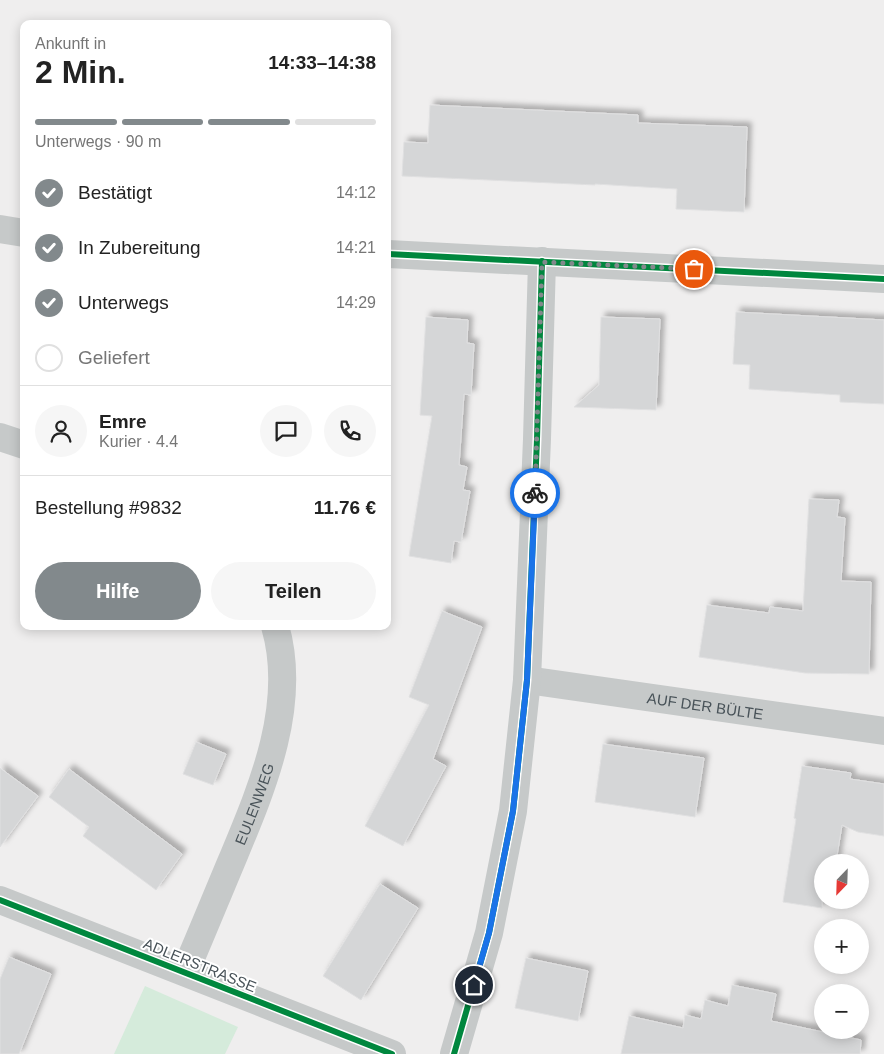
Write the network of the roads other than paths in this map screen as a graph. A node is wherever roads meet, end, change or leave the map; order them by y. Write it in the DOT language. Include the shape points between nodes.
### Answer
graph roads {
  1 [pos="0,229"];
  2 [pos="20,232"];
  3 [pos="391,254"];
  4 [pos="542,262"];
  5 [pos="884,279"];
  6 [pos="0,437"];
  7 [pos="20,444"];
  8 [pos="276,630"];
  9 [pos="527,680"];
  10 [pos="884,731"];
  11 [pos="0,900"];
  12 [pos="185,972"];
  13 [pos="392,1054"];
  14 [pos="454,1054"];
  1 -- 2 [label="street"];
  3 -- 4 [label="street"];
  4 -- 5 [label="street"];
  4 -- 9 [label="street"];
  6 -- 7 [label="street"];
  8 -- 12 [label="street, EULENWEG" via="281,646 282,693 274,746 258,797"];
  9 -- 10 [label="street, AUF DER BÜLTE"];
  9 -- 14 [label="street" via="512,820 489,933"];
  11 -- 12 [label="street, ADLERSTRASSE"];
  12 -- 13 [label="street, ADLERSTRASSE"];
}
